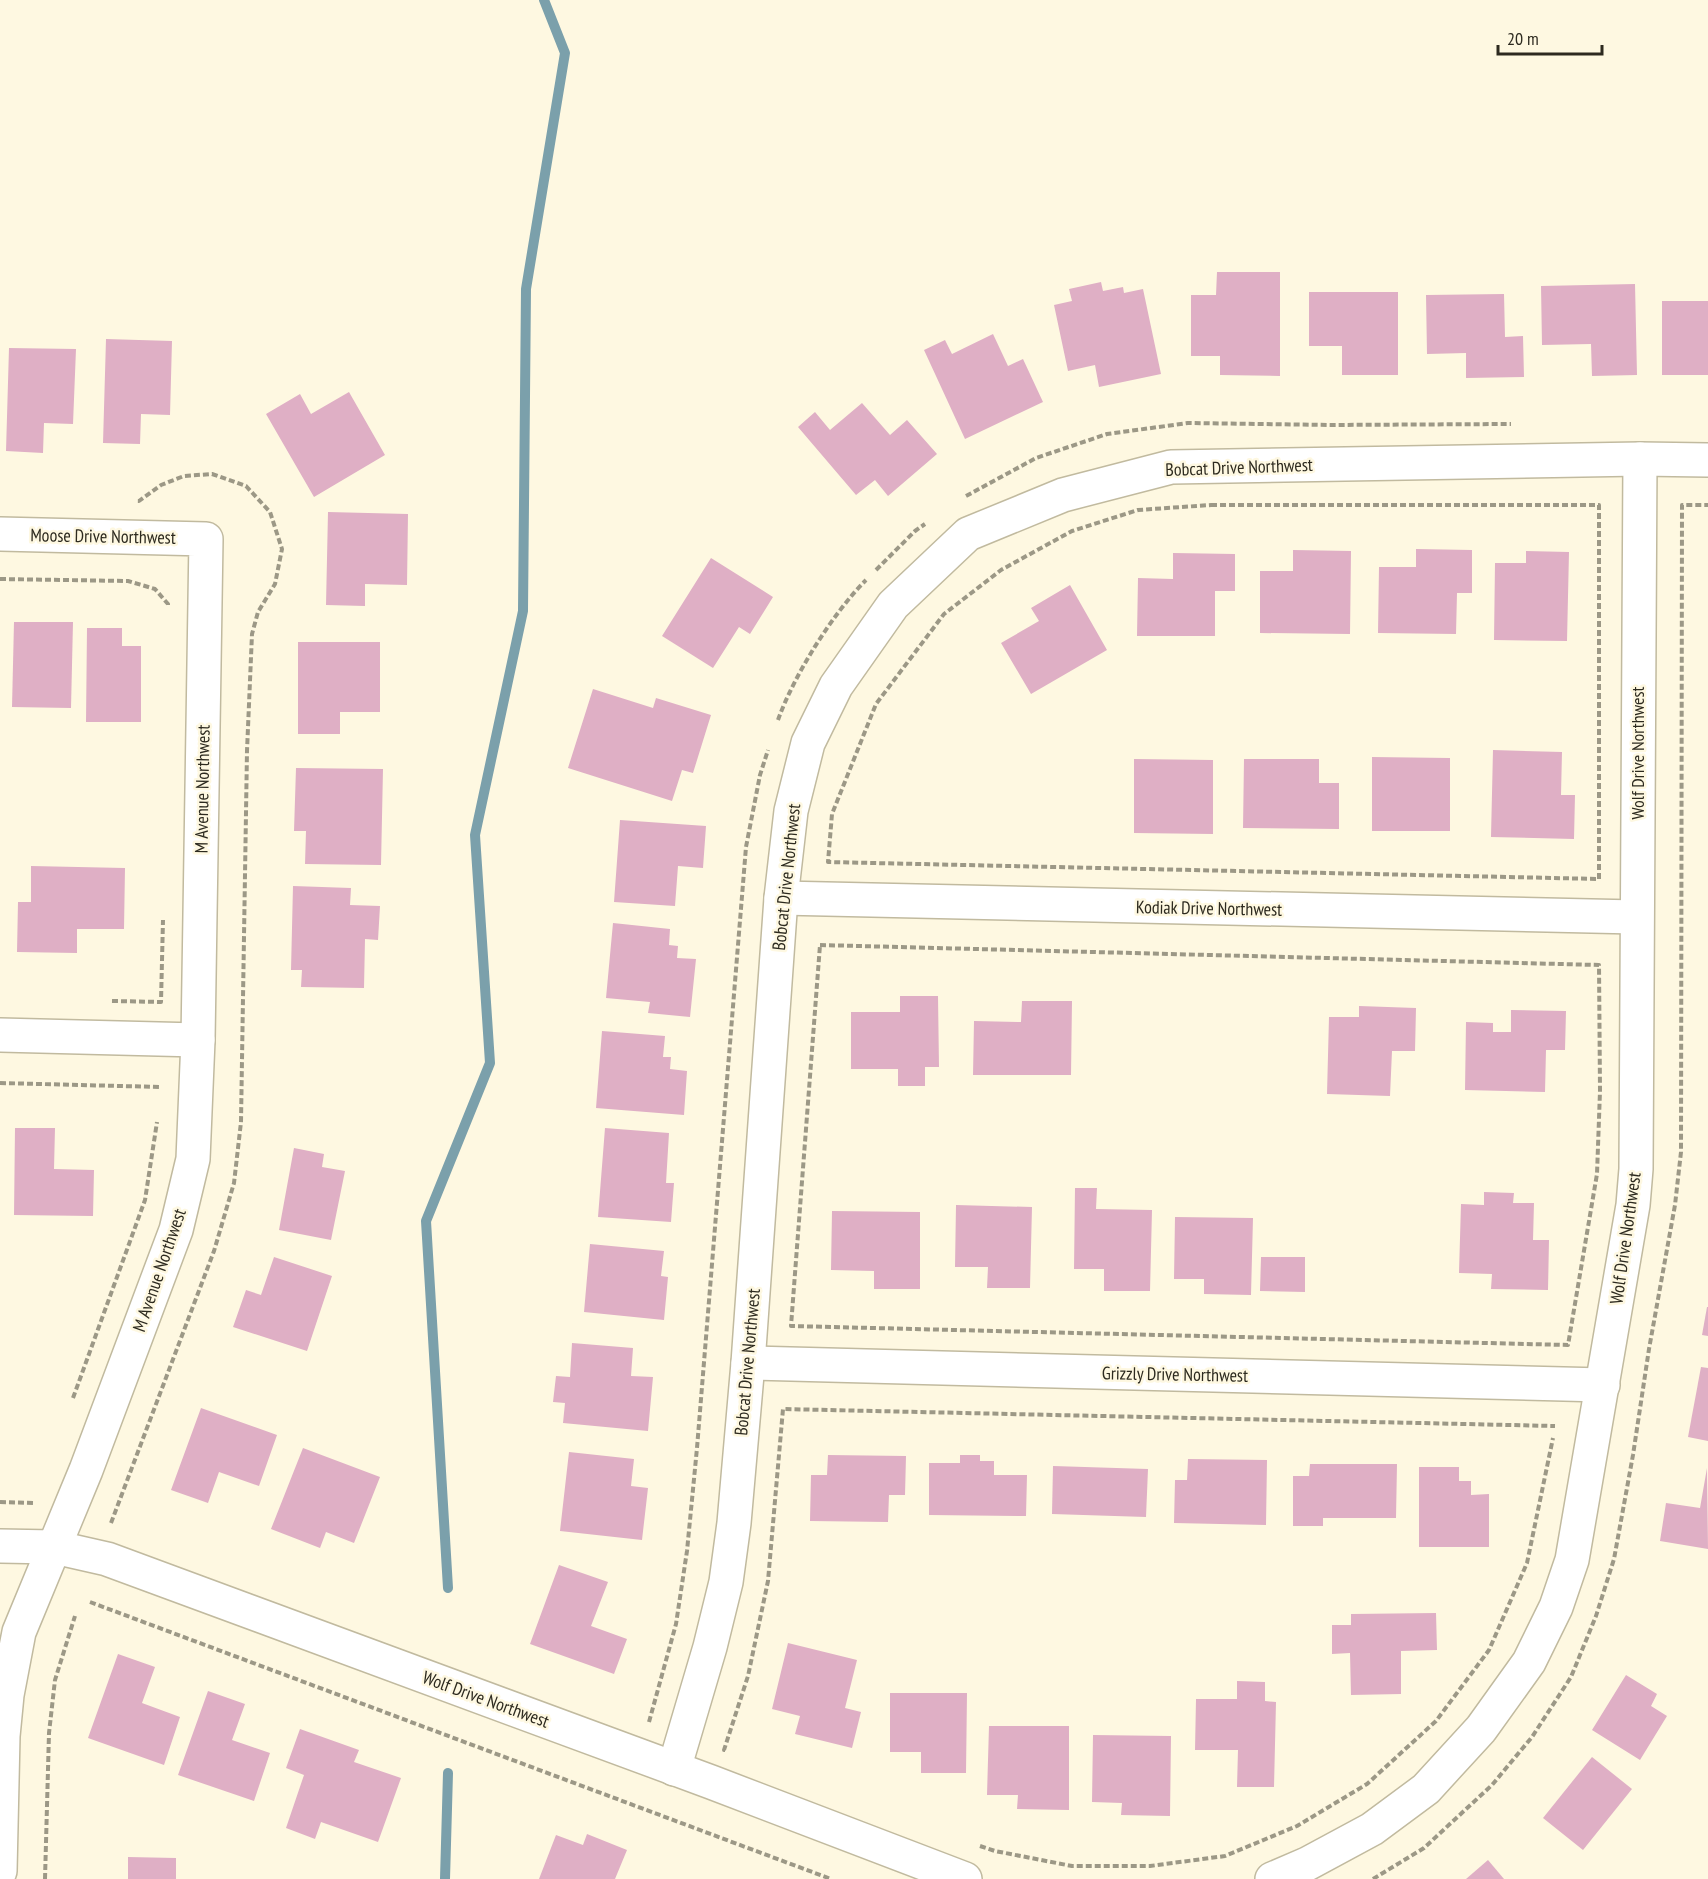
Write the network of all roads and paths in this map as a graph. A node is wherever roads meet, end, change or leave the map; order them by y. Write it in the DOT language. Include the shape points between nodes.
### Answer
graph roads {
  1 [pos="1520,424"];
  2 [pos="1640,459"];
  3 [pos="1708,460"];
  4 [pos="962,498"];
  5 [pos="934,518"];
  6 [pos="0,534"];
  7 [pos="206,539"];
  8 [pos="0,579"];
  9 [pos="168,614"];
  10 [pos="777,724"];
  11 [pos="770,745"];
  12 [pos="828,862"];
  13 [pos="781,898"];
  14 [pos="1636,917"];
  15 [pos="163,918"];
  16 [pos="104,1000"];
  17 [pos="0,1035"];
  18 [pos="198,1040"];
  19 [pos="0,1083"];
  20 [pos="160,1096"];
  21 [pos="158,1116"];
  22 [pos="791,1326"];
  23 [pos="748,1363"];
  24 [pos="1603,1385"];
  25 [pos="73,1399"];
  26 [pos="1555,1426"];
  27 [pos="1553,1438"];
  28 [pos="0,1502"];
  29 [pos="35,1503"];
  30 [pos="0,1546"];
  31 [pos="54,1547"];
  32 [pos="90,1602"];
  33 [pos="75,1617"];
  34 [pos="638,1718"];
  35 [pos="735,1754"];
  36 [pos="674,1769"];
  37 [pos="973,1843"];
  38 [pos="0,1871"];
  39 [pos="45,1879"];
  40 [pos="831,1879"];
  41 [pos="965,1879"];
  42 [pos="1272,1879"];
  1 -- 4 [label="path" via="1188,423 1107,434 1036,458"];
  2 -- 3 [label="street, Bobcat Drive Northwest"];
  2 -- 13 [label="street, Bobcat Drive Northwest" via="1171,466 1063,495 969,534 893,605 836,686 808,744 799,777"];
  2 -- 14 [label="street, Wolf Drive Northwest"];
  5 -- 10 [label="path" via="915,531 853,593 810,655"];
  6 -- 7 [label="street, Moose Drive Northwest"];
  7 -- 18 [label="street, M Avenue Northwest"];
  8 -- 9 [label="path" via="128,581 155,589 168,604"];
  11 -- 34 [label="path" via="746,847 687,1551 675,1624 649,1722"];
  12 -- 12 [label="path" via="1599,879 1599,505 1211,505 1138,510 1071,531 1001,570 944,614 909,658 876,704 850,765 832,814"];
  13 -- 14 [label="street, Kodiak Drive Northwest"];
  13 -- 23 [label="street, Bobcat Drive Northwest"];
  14 -- 24 [label="street, Wolf Drive Northwest" via="1636,1169"];
  15 -- 16 [label="path" via="161,1002"];
  17 -- 18 [label="street"];
  18 -- 31 [label="street, M Avenue Northwest" via="193,1159 176,1230"];
  19 -- 20 [label="path" via="160,1086"];
  21 -- 25 [label="path" via="145,1200"];
  22 -- 22 [label="path" via="1568,1345 1597,1174 1599,965 820,945"];
  23 -- 24 [label="street, Grizzly Drive Northwest"];
  23 -- 36 [label="street, Bobcat Drive Northwest" via="726,1582"];
  24 -- 42 [label="street, Wolf Drive Northwest" via="1572,1560 1556,1607 1528,1662 1481,1730 1426,1789 1372,1829"];
  26 -- 35 [label="path" via="783,1409 768,1581 748,1676 724,1750"];
  27 -- 37 [label="path" via="1527,1563 1489,1650 1436,1721 1367,1784 1297,1826 1225,1856 1150,1866 1071,1866"];
  28 -- 29 [label="path"];
  30 -- 31 [label="street, Wolf Drive Northwest"];
  31 -- 36 [label="street, Wolf Drive Northwest" via="107,1558"];
  31 -- 38 [label="street, M Avenue Northwest" via="19,1632 7,1695"];
  32 -- 40 [label="path"];
  33 -- 39 [label="path" via="55,1680 51,1712"];
  36 -- 41 [label="street, Wolf Drive Northwest"];
}
